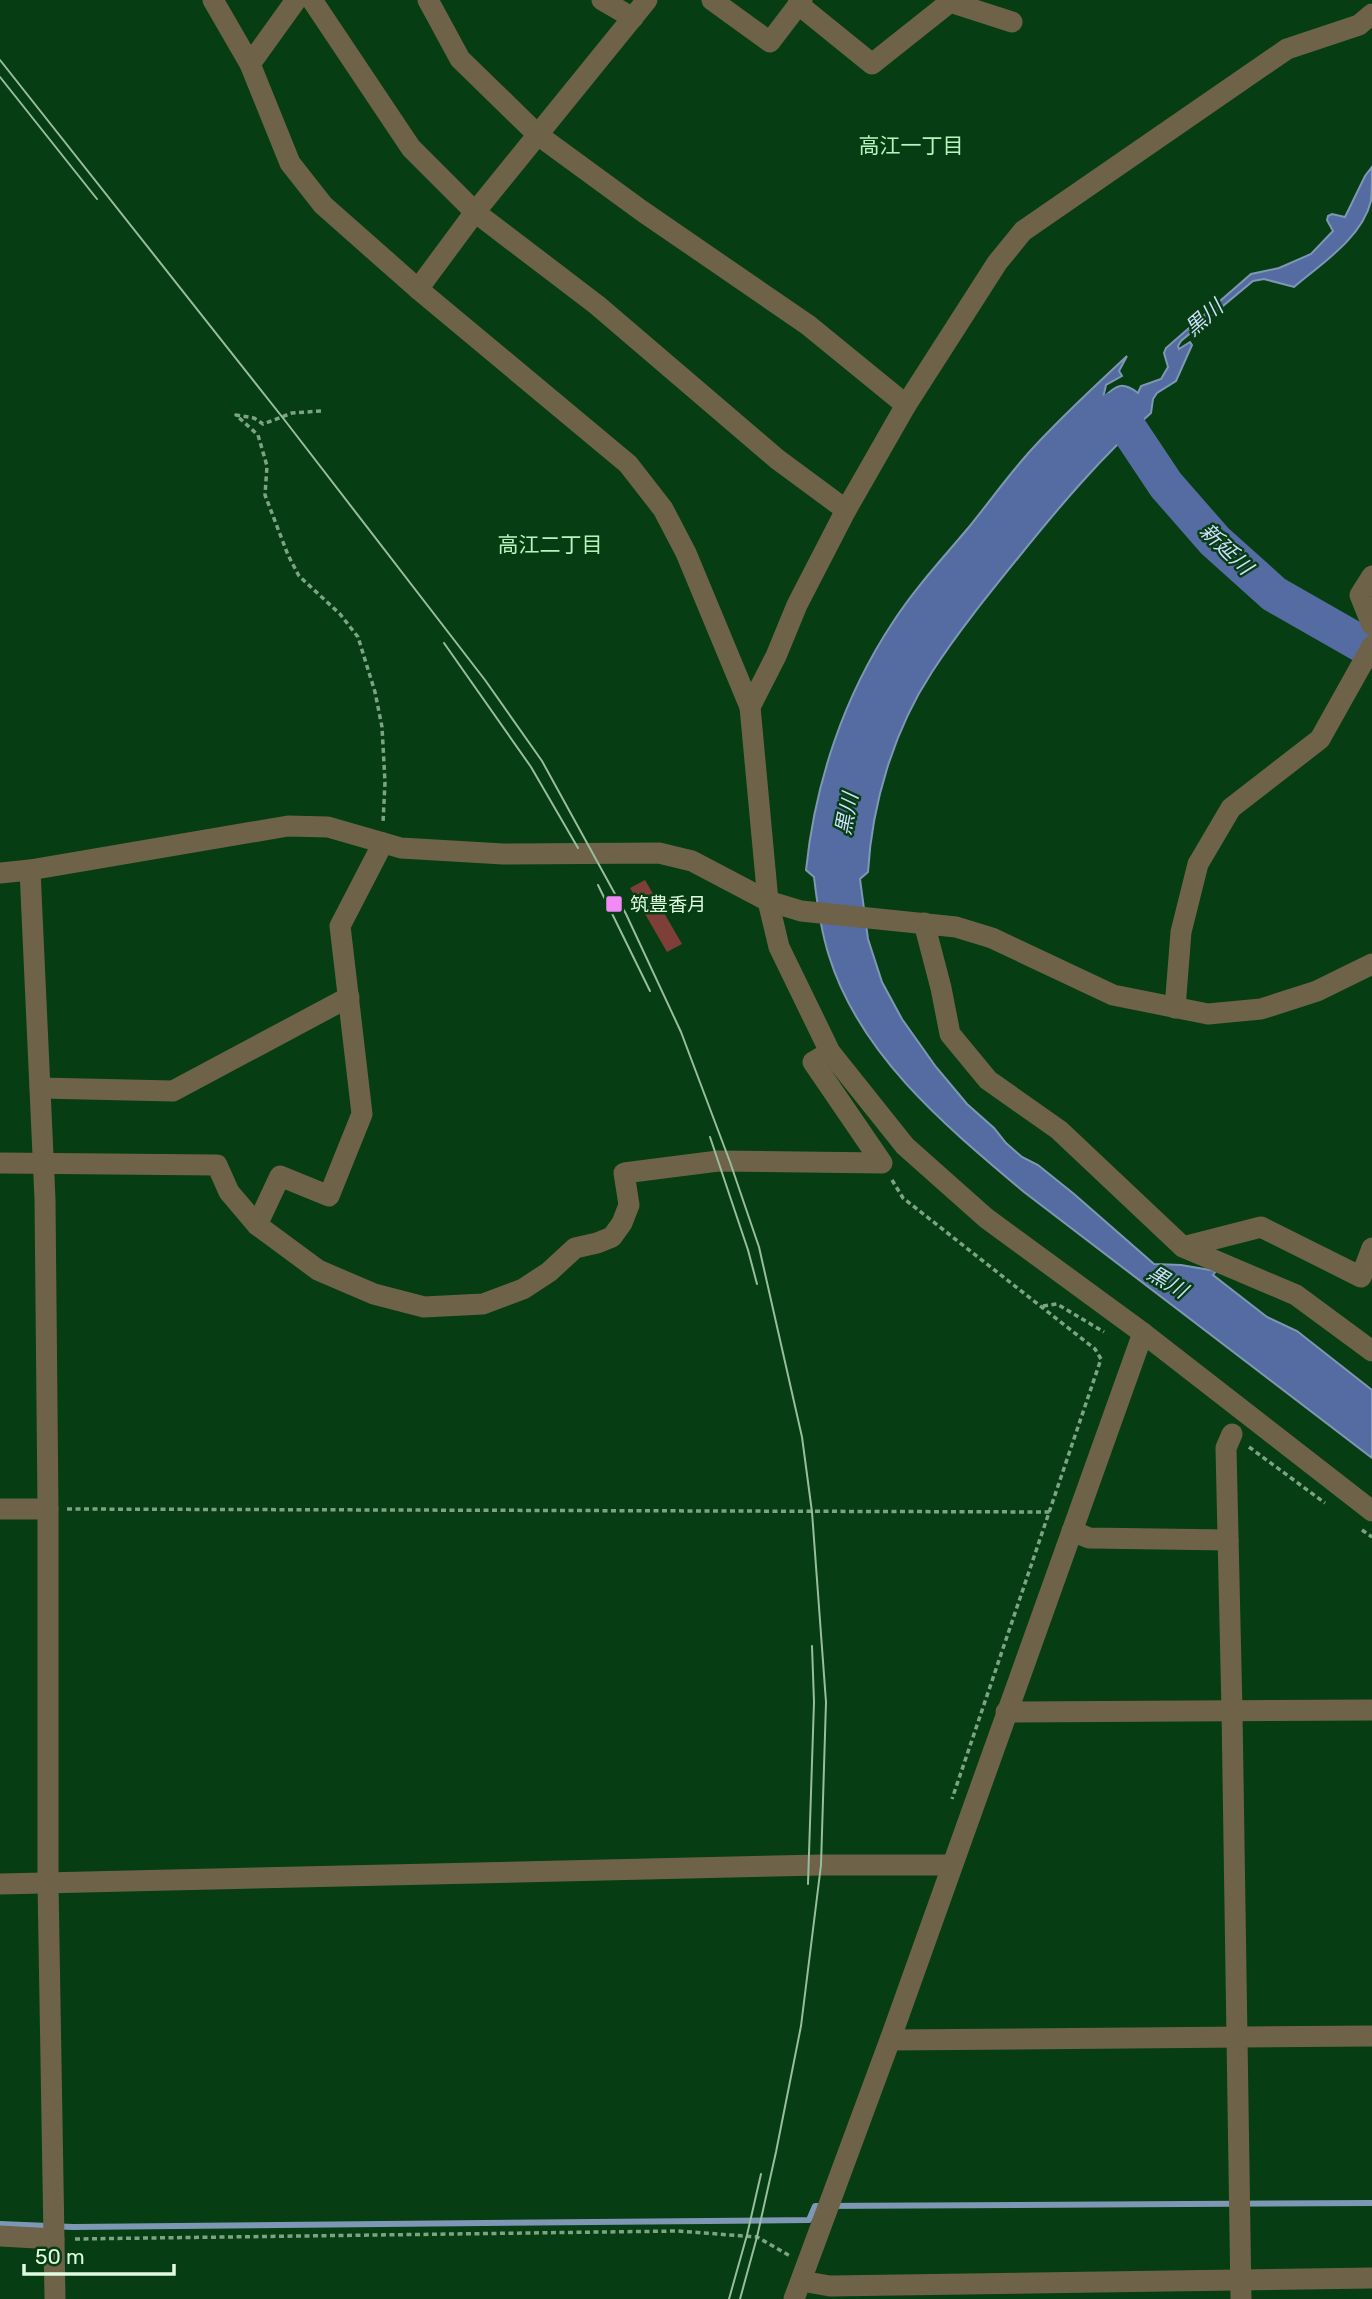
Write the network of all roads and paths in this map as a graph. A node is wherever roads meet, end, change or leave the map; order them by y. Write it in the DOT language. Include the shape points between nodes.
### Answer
graph roads {
  1 [pos="213,0"];
  2 [pos="296,0"];
  3 [pos="312,0"];
  4 [pos="428,0"];
  5 [pos="602,0"];
  6 [pos="647,0"];
  7 [pos="712,0"];
  8 [pos="800,2"];
  9 [pos="1372,14"];
  10 [pos="633,18"];
  11 [pos="1012,22"];
  12 [pos="250,64"];
  13 [pos="538,135"];
  14 [pos="475,212"];
  15 [pos="418,289"];
  16 [pos="906,405"];
  17 [pos="321,411"];
  18 [pos="846,510"];
  19 [pos="1372,576"];
  20 [pos="1372,625"];
  21 [pos="1372,646"];
  22 [pos="750,707"];
  23 [pos="383,843"];
  24 [pos="30,870"];
  25 [pos="0,873"];
  26 [pos="768,901"];
  27 [pos="924,923"];
  28 [pos="1372,964"];
  29 [pos="348,997"];
  30 [pos="1175,1007"];
  31 [pos="830,1052"];
  32 [pos="40,1088"];
  33 [pos="44,1162"];
  34 [pos="0,1163"];
  35 [pos="882,1163"];
  36 [pos="257,1225"];
  37 [pos="1183,1247"];
  38 [pos="1372,1248"];
  39 [pos="1041,1306"];
  40 [pos="1140,1342"];
  41 [pos="1372,1351"];
  42 [pos="1232,1434"];
  43 [pos="1330,1506"];
  44 [pos="0,1509"];
  45 [pos="48,1509"];
  46 [pos="1372,1511"];
  47 [pos="1050,1512"];
  48 [pos="1362,1530"];
  49 [pos="1072,1531"];
  50 [pos="1372,1537"];
  51 [pos="1228,1540"];
  52 [pos="1372,1710"];
  53 [pos="1232,1711"];
  54 [pos="1006,1712"];
  55 [pos="951,1802"];
  56 [pos="951,1866"];
  57 [pos="48,1883"];
  58 [pos="0,1884"];
  59 [pos="1372,2036"];
  60 [pos="1236,2038"];
  61 [pos="890,2040"];
  62 [pos="0,2236"];
  63 [pos="54,2239"];
  64 [pos="1372,2278"];
  65 [pos="801,2282"];
  66 [pos="1241,2289"];
  67 [pos="55,2299"];
  1 -- 12 [label="street"];
  2 -- 12 [label="street"];
  3 -- 14 [label="street" via="411,148"];
  4 -- 13 [label="street" via="460,59"];
  5 -- 10 [label="street"];
  6 -- 10 [label="street"];
  7 -- 8 [label="street" via="770,42"];
  8 -- 11 [label="street" via="872,64 950,2"];
  9 -- 16 [label="street" via="1359,25 1287,49 1023,231 997,263"];
  10 -- 13 [label="street"];
  12 -- 15 [label="street" via="290,163 323,205"];
  13 -- 14 [label="street"];
  13 -- 16 [label="street" via="808,325"];
  14 -- 15 [label="street"];
  14 -- 18 [label="street" via="597,305 777,459"];
  15 -- 22 [label="street" via="628,464 663,509 687,553"];
  16 -- 18 [label="street"];
  17 -- 23 [label="path" via="292,413 263,424 236,415 258,435 267,467 265,495 299,576 358,637 382,727"];
  18 -- 22 [label="street"];
  19 -- 20 [label="street" via="1360,595"];
  21 -- 30 [label="street" via="1320,739 1231,808 1198,863 1181,932"];
  22 -- 26 [label="street"];
  23 -- 24 [label="street" via="328,827 288,826"];
  23 -- 26 [label="street" via="503,854 659,853 692,861"];
  23 -- 29 [label="street" via="340,926"];
  24 -- 25 [label="street"];
  24 -- 32 [label="street"];
  26 -- 27 [label="street" via="801,911"];
  26 -- 31 [label="street" via="779,947"];
  27 -- 30 [label="street" via="992,938 1113,995"];
  27 -- 37 [label="street" via="950,1034 988,1080 1059,1130"];
  28 -- 30 [label="street" via="1317,991 1261,1009 1208,1014"];
  29 -- 32 [label="street" via="173,1091"];
  29 -- 36 [label="street" via="362,1114 329,1196 280,1176"];
  31 -- 35 [label="street" via="813,1062"];
  31 -- 40 [label="street" via="905,1146"];
  32 -- 33 [label="street"];
  33 -- 34 [label="street"];
  33 -- 36 [label="street" via="217,1165 229,1192"];
  33 -- 45 [label="street"];
  35 -- 36 [label="street" via="718,1161 624,1173 629,1205 612,1237 575,1248 523,1289 483,1304 424,1307 374,1294 318,1270"];
  35 -- 39 [label="path" via="904,1198"];
  37 -- 38 [label="street" via="1261,1227 1361,1277"];
  37 -- 41 [label="street" via="1296,1295"];
  39 -- 40 [label="path" via="1057,1304"];
  39 -- 47 [label="path" via="1095,1349 1101,1359"];
  40 -- 46 [label="street"];
  40 -- 49 [label="street"];
  42 -- 43 [label="path"];
  42 -- 51 [label="street" via="1226,1448"];
  44 -- 45 [label="street"];
  45 -- 47 [label="path"];
  45 -- 57 [label="street"];
  47 -- 55 [label="path"];
  48 -- 50 [label="path"];
  49 -- 51 [label="street" via="1089,1538"];
  49 -- 54 [label="street"];
  51 -- 53 [label="street"];
  52 -- 53 [label="street"];
  53 -- 54 [label="street"];
  53 -- 60 [label="street"];
  54 -- 56 [label="street"];
  56 -- 57 [label="street"];
  56 -- 61 [label="street"];
  57 -- 58 [label="street"];
  57 -- 63 [label="street"];
  59 -- 60 [label="street"];
  60 -- 61 [label="street"];
  60 -- 66 [label="street"];
  61 -- 65 [label="street"];
  62 -- 63 [label="street"];
  63 -- 65 [label="path" via="678,2231 758,2236"];
  63 -- 67 [label="street"];
  64 -- 66 [label="street"];
  65 -- 66 [label="street" via="830,2286"];
}
